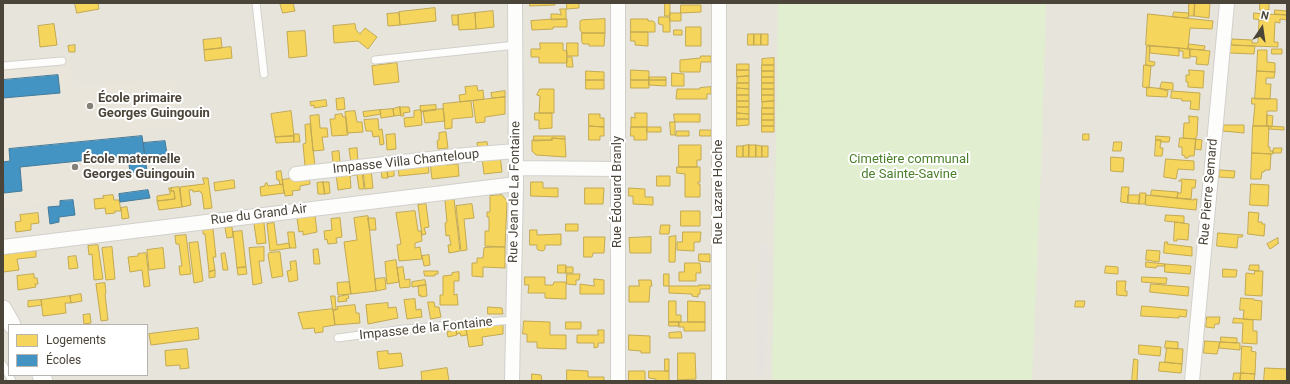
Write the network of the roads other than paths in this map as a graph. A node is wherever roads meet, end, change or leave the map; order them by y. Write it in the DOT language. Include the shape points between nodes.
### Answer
graph roads {
  1 [pos="256,3"];
  2 [pos="515,3"];
  3 [pos="618,3"];
  4 [pos="718,3"];
  5 [pos="1227,3"];
  6 [pos="516,45"];
  7 [pos="375,60"];
  8 [pos="62,61"];
  9 [pos="3,66"];
  10 [pos="264,74"];
  11 [pos="516,151"];
  12 [pos="516,168"];
  13 [pos="618,169"];
  14 [pos="296,174"];
  15 [pos="516,184"];
  16 [pos="3,246"];
  17 [pos="3,309"];
  18 [pos="513,320"];
  19 [pos="11,324"];
  20 [pos="338,338"];
  21 [pos="512,381"];
  22 [pos="618,381"];
  23 [pos="719,381"];
  24 [pos="1192,381"];
  1 -- 10 [label="lane"];
  2 -- 6 [label="street, Rue Jean de La Fontaine"];
  3 -- 13 [label="street, Rue Édouard Branly"];
  4 -- 23 [label="street, Rue Lazare Hoche"];
  5 -- 24 [label="street, Rue Pierre Semard"];
  6 -- 7 [label="lane"];
  6 -- 11 [label="street, Rue Jean de La Fontaine"];
  8 -- 9 [label="lane"];
  11 -- 12 [label="street, Rue Jean de La Fontaine"];
  11 -- 14 [label="street, Impasse Villa Chanteloup"];
  12 -- 13 [label="street"];
  12 -- 15 [label="street, Rue Jean de La Fontaine"];
  13 -- 22 [label="street, Rue Édouard Branly"];
  15 -- 16 [label="street, Rue du Grand Air"];
  15 -- 18 [label="street, Rue Jean de La Fontaine"];
  17 -- 19 [label="street"];
  18 -- 20 [label="lane, Impasse de la Fontaine" via="404,329"];
  18 -- 21 [label="street, Rue Jean de La Fontaine"];
}
